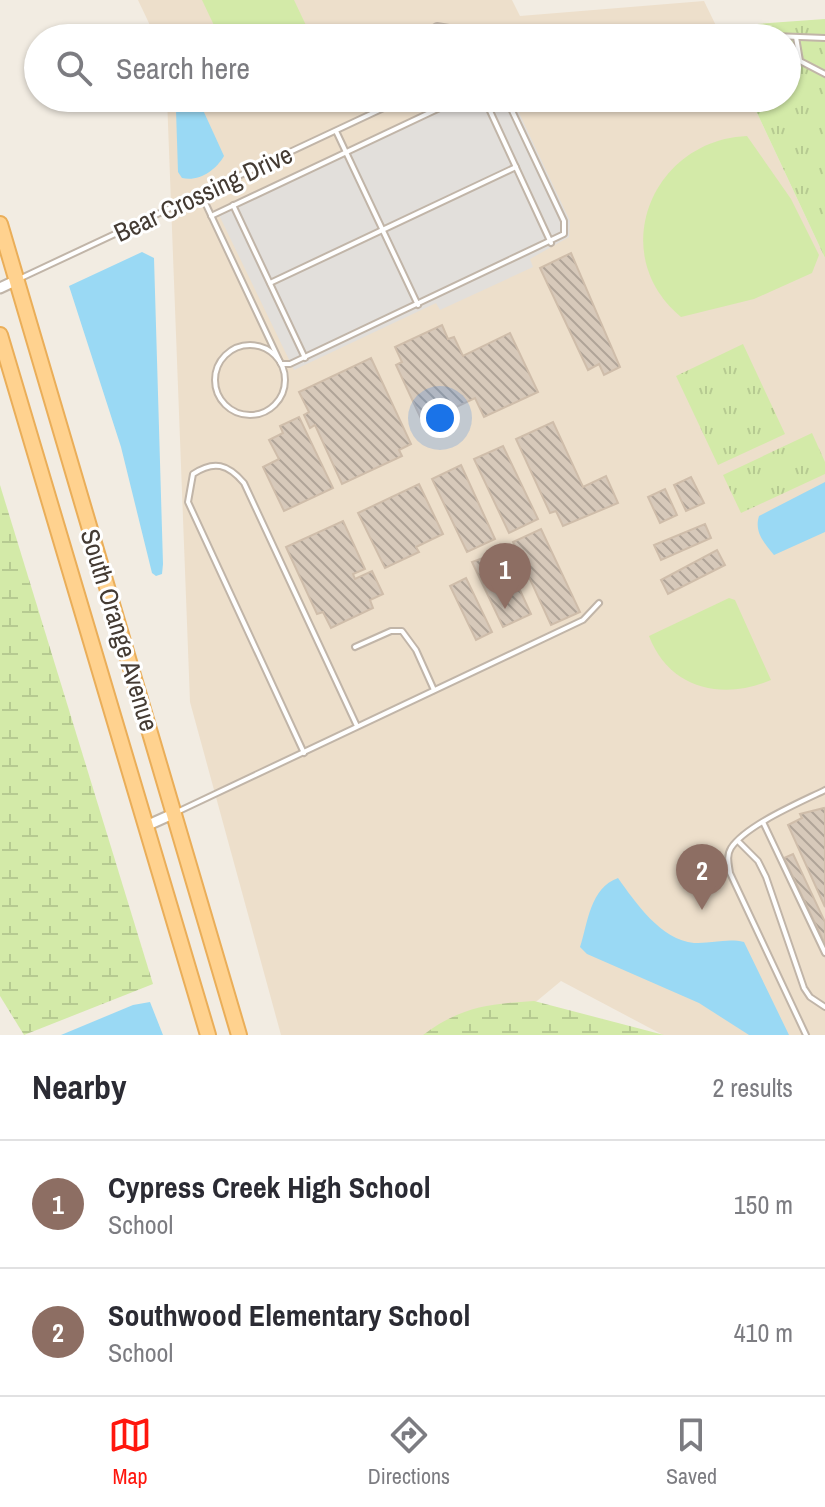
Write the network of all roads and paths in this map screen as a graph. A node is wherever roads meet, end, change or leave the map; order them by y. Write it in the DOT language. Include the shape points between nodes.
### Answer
graph roads {
  1 [pos="801,37"];
  2 [pos="825,38"];
  3 [pos="801,62"];
  4 [pos="825,74"];
  5 [pos="376,112"];
  6 [pos="431,112"];
  7 [pos="490,112"];
  8 [pos="512,112"];
  9 [pos="336,131"];
  10 [pos="346,152"];
  11 [pos="516,167"];
  12 [pos="201,194"];
  13 [pos="233,205"];
  14 [pos="211,216"];
  15 [pos="0,224"];
  16 [pos="382,230"];
  17 [pos="551,243"];
  18 [pos="17,280"];
  19 [pos="270,283"];
  20 [pos="0,288"];
  21 [pos="418,305"];
  22 [pos="0,335"];
  23 [pos="305,358"];
  24 [pos="281,364"];
  25 [pos="599,603"];
  26 [pos="355,647"];
  27 [pos="434,690"];
  28 [pos="357,726"];
  29 [pos="304,753"];
  30 [pos="825,790"];
  31 [pos="175,813"];
  32 [pos="763,822"];
  33 [pos="146,826"];
  34 [pos="738,841"];
  35 [pos="825,953"];
  36 [pos="825,1007"];
  37 [pos="208,1035"];
  38 [pos="239,1035"];
  39 [pos="806,1035"];
  1 -- 2 [label="lane"];
  3 -- 4 [label="lane"];
  5 -- 9 [label="lane, Bear Crossing Drive"];
  6 -- 10 [label="lane"];
  7 -- 11 [label="lane"];
  8 -- 17 [label="lane" via="565,226 564,234"];
  9 -- 10 [label="lane"];
  9 -- 12 [label="lane, Bear Crossing Drive"];
  10 -- 13 [label="lane"];
  10 -- 16 [label="lane"];
  11 -- 16 [label="lane"];
  11 -- 17 [label="lane"];
  12 -- 14 [label="lane"];
  12 -- 18 [label="lane, Bear Crossing Drive"];
  13 -- 14 [label="lane"];
  13 -- 19 [label="lane"];
  14 -- 24 [label="lane"];
  15 -- 18 [label="main road, South Orange Avenue"];
  16 -- 19 [label="lane"];
  16 -- 21 [label="lane"];
  17 -- 21 [label="lane"];
  18 -- 20 [label="street, Bear Crossing Drive"];
  18 -- 31 [label="main road, South Orange Avenue"];
  19 -- 23 [label="lane"];
  21 -- 23 [label="lane"];
  22 -- 33 [label="main road, South Orange Avenue"];
  23 -- 24 [label="lane"];
  24 -- 24 [label="lane" via="259,346 235,348 214,375 219,398 238,413 269,410 285,384"];
  25 -- 27 [label="lane" via="583,620"];
  26 -- 27 [label="lane" via="402,631"];
  27 -- 28 [label="lane"];
  28 -- 29 [label="lane"];
  28 -- 29 [label="lane" via="244,483 221,464 205,466 193,474 188,502"];
  29 -- 31 [label="lane"];
  30 -- 32 [label="lane"];
  31 -- 33 [label="street"];
  31 -- 38 [label="main road, South Orange Avenue"];
  32 -- 34 [label="lane"];
  32 -- 35 [label="lane"];
  33 -- 37 [label="main road, South Orange Avenue"];
  34 -- 36 [label="lane" via="766,877 804,988"];
  34 -- 39 [label="lane" via="728,858 730,873"];
}
